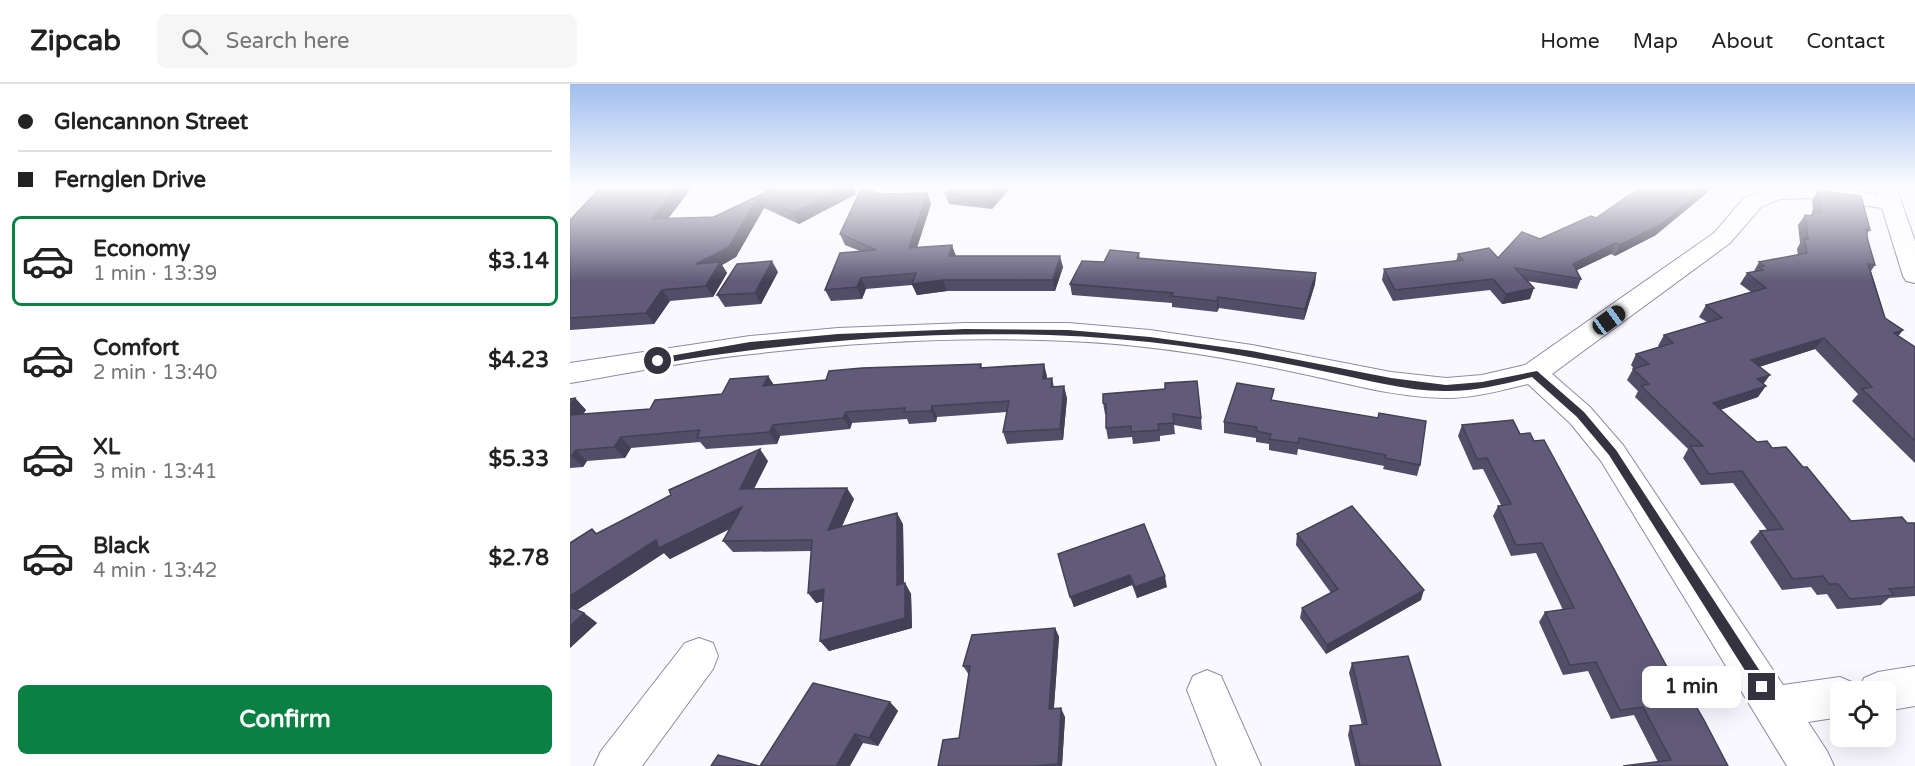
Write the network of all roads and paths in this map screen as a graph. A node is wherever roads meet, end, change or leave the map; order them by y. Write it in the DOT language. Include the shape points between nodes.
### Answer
graph roads {
  1 [pos="1739,219"];
  2 [pos="1896,219"];
  3 [pos="1915,276"];
  4 [pos="570,373"];
  5 [pos="1534,374"];
  6 [pos="699,656"];
  7 [pos="1915,686"];
  8 [pos="1896,689"];
  9 [pos="1207,690"];
  10 [pos="1830,698"];
  11 [pos="1775,706"];
  12 [pos="616,766"];
  13 [pos="1239,766"];
  14 [pos="1812,766"];
  1 -- 5 [label="street" via="1722,238"];
  2 -- 3 [label="street"];
  4 -- 5 [label="street" via="750,345 838,337 1068,332 1252,354 1391,382 1446,388 1482,386"];
  5 -- 11 [label="street" via="1580,415 1612,453"];
  6 -- 12 [label="street"];
  7 -- 8 [label="street"];
  9 -- 13 [label="street"];
  10 -- 11 [label="street"];
  11 -- 14 [label="street"];
}
